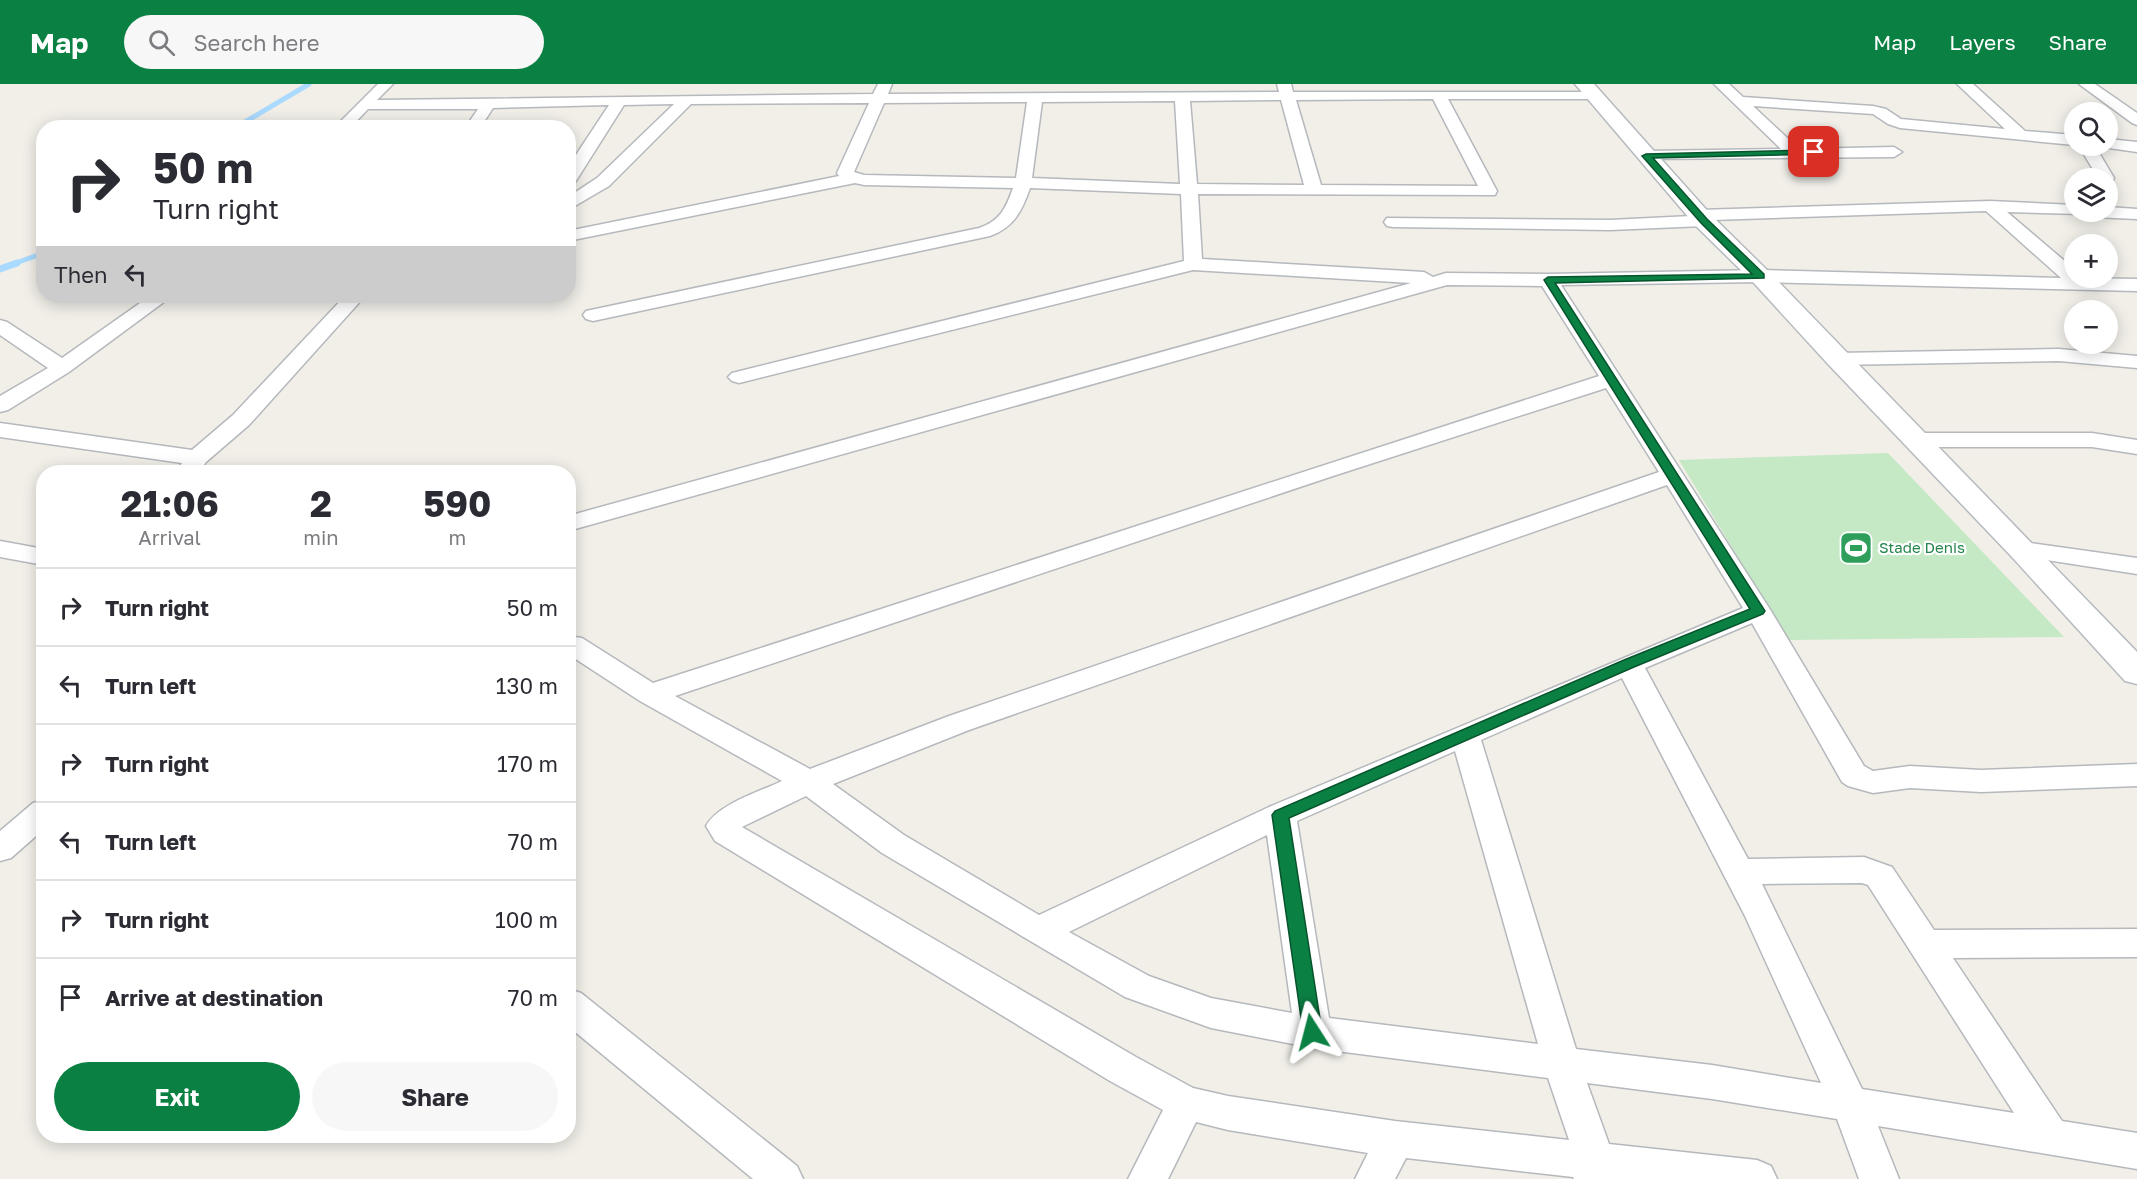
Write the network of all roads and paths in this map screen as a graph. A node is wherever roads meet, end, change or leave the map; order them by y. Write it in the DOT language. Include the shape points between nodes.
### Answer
graph roads {
  1 [pos="387,84"];
  2 [pos="644,84"];
  3 [pos="885,84"];
  4 [pos="1721,84"];
  5 [pos="1964,84"];
  6 [pos="2086,84"];
  7 [pos="1434,89"];
  8 [pos="1588,89"];
  9 [pos="1286,90"];
  10 [pos="1182,97"];
  11 [pos="1035,98"];
  12 [pos="624,100"];
  13 [pos="687,100"];
  14 [pos="880,100"];
  15 [pos="1739,102"];
  16 [pos="488,104"];
  17 [pos="364,105"];
  18 [pos="349,120"];
  19 [pos="477,120"];
  20 [pos="2137,120"];
  21 [pos="2021,135"];
  22 [pos="2064,139"];
  23 [pos="2118,145"];
  24 [pos="2137,147"];
  25 [pos="1794,152"];
  26 [pos="1894,152"];
  27 [pos="1646,156"];
  28 [pos="576,169"];
  29 [pos="854,178"];
  30 [pos="1024,183"];
  31 [pos="1189,189"];
  32 [pos="1314,190"];
  33 [pos="2118,195"];
  34 [pos="576,200"];
  35 [pos="1990,206"];
  36 [pos="2064,210"];
  37 [pos="2132,214"];
  38 [pos="1702,218"];
  39 [pos="1393,222"];
  40 [pos="576,234"];
  41 [pos="1194,264"];
  42 [pos="2064,270"];
  43 [pos="1760,276"];
  44 [pos="1446,279"];
  45 [pos="1548,280"];
  46 [pos="2064,283"];
  47 [pos="2118,284"];
  48 [pos="2137,285"];
  49 [pos="152,303"];
  50 [pos="349,303"];
  51 [pos="593,315"];
  52 [pos="0,326"];
  53 [pos="1837,359"];
  54 [pos="2137,362"];
  55 [pos="62,368"];
  56 [pos="740,377"];
  57 [pos="1612,380"];
  58 [pos="0,405"];
  59 [pos="0,430"];
  60 [pos="1915,440"];
  61 [pos="2137,447"];
  62 [pos="193,465"];
  63 [pos="1673,475"];
  64 [pos="576,522"];
  65 [pos="0,549"];
  66 [pos="2023,550"];
  67 [pos="36,556"];
  68 [pos="2137,566"];
  69 [pos="1758,611"];
  70 [pos="576,647"];
  71 [pos="1629,664"];
  72 [pos="2137,673"];
  73 [pos="650,694"];
  74 [pos="1465,735"];
  75 [pos="2137,775"];
  76 [pos="808,782"];
  77 [pos="1280,815"];
  78 [pos="36,819"];
  79 [pos="0,849"];
  80 [pos="1737,872"];
  81 [pos="1038,931"];
  82 [pos="2137,943"];
  83 [pos="1924,944"];
  84 [pos="576,1011"];
  85 [pos="1312,1032"];
  86 [pos="1562,1064"];
  87 [pos="1186,1103"];
  88 [pos="1850,1104"];
  89 [pos="2050,1137"];
  90 [pos="1395,1139"];
  91 [pos="2137,1151"];
  92 [pos="1594,1171"];
  93 [pos="783,1179"];
  94 [pos="1148,1179"];
  95 [pos="1374,1179"];
  96 [pos="1757,1179"];
  97 [pos="1879,1179"];
  1 -- 17 [label="street"];
  2 -- 12 [label="street"];
  3 -- 14 [label="street"];
  4 -- 15 [label="street"];
  5 -- 21 [label="street"];
  6 -- 20 [label="street"];
  7 -- 8 [label="street"];
  7 -- 9 [label="street"];
  7 -- 32 [label="street" via="1489,191"];
  8 -- 27 [label="street"];
  9 -- 10 [label="street"];
  9 -- 32 [label="street"];
  10 -- 11 [label="street"];
  10 -- 31 [label="street"];
  11 -- 14 [label="street"];
  11 -- 30 [label="street"];
  12 -- 13 [label="street"];
  12 -- 16 [label="street"];
  12 -- 28 [label="street"];
  13 -- 14 [label="street"];
  13 -- 34 [label="street" via="603,182"];
  14 -- 29 [label="street" via="845,172"];
  15 -- 21 [label="street" via="1873,110 1900,123"];
  15 -- 25 [label="street"];
  16 -- 17 [label="street"];
  16 -- 19 [label="street"];
  17 -- 18 [label="street"];
  21 -- 22 [label="street"];
  23 -- 24 [label="street"];
  25 -- 26 [label="street"];
  25 -- 27 [label="street"];
  27 -- 38 [label="street"];
  29 -- 30 [label="street"];
  29 -- 40 [label="street"];
  30 -- 31 [label="street"];
  30 -- 51 [label="street" via="1001,225 984,232"];
  31 -- 32 [label="street"];
  31 -- 41 [label="street"];
  33 -- 37 [label="street"];
  35 -- 36 [label="street"];
  35 -- 38 [label="street"];
  35 -- 42 [label="street"];
  38 -- 39 [label="street" via="1610,225"];
  38 -- 43 [label="street"];
  41 -- 44 [label="street"];
  41 -- 56 [label="street"];
  43 -- 45 [label="street"];
  43 -- 46 [label="street"];
  43 -- 53 [label="street"];
  44 -- 45 [label="street"];
  44 -- 64 [label="street"];
  45 -- 57 [label="street"];
  47 -- 48 [label="street"];
  49 -- 55 [label="street"];
  50 -- 62 [label="street" via="241,420"];
  52 -- 55 [label="street"];
  53 -- 54 [label="street" via="2059,355"];
  53 -- 60 [label="street"];
  55 -- 58 [label="street"];
  57 -- 63 [label="street"];
  57 -- 73 [label="street"];
  59 -- 62 [label="street"];
  60 -- 61 [label="street" via="2092,440"];
  60 -- 66 [label="street"];
  63 -- 69 [label="street"];
  63 -- 76 [label="street" via="959,723"];
  65 -- 67 [label="street"];
  66 -- 68 [label="street"];
  66 -- 72 [label="street"];
  69 -- 71 [label="street"];
  69 -- 75 [label="street" via="1853,774 1859,778 1873,782 1910,777 1981,781"];
  70 -- 73 [label="street"];
  71 -- 74 [label="street"];
  71 -- 80 [label="street"];
  73 -- 76 [label="street"];
  74 -- 77 [label="street"];
  74 -- 86 [label="street"];
  76 -- 81 [label="street" via="893,844"];
  76 -- 87 [label="street" via="722,826 726,832"];
  77 -- 81 [label="street"];
  77 -- 85 [label="street"];
  78 -- 79 [label="street"];
  80 -- 83 [label="street" via="1872,872 1880,876"];
  80 -- 88 [label="street" via="1762,916"];
  81 -- 85 [label="street" via="1137,987 1211,1013"];
  82 -- 83 [label="street"];
  83 -- 89 [label="street"];
  84 -- 93 [label="street"];
  85 -- 86 [label="street"];
  86 -- 88 [label="street"];
  86 -- 92 [label="street"];
  87 -- 90 [label="street"];
  87 -- 94 [label="street"];
  88 -- 89 [label="street"];
  88 -- 97 [label="street"];
  89 -- 91 [label="street"];
  90 -- 92 [label="street"];
  90 -- 95 [label="street"];
  92 -- 96 [label="street"];
}
